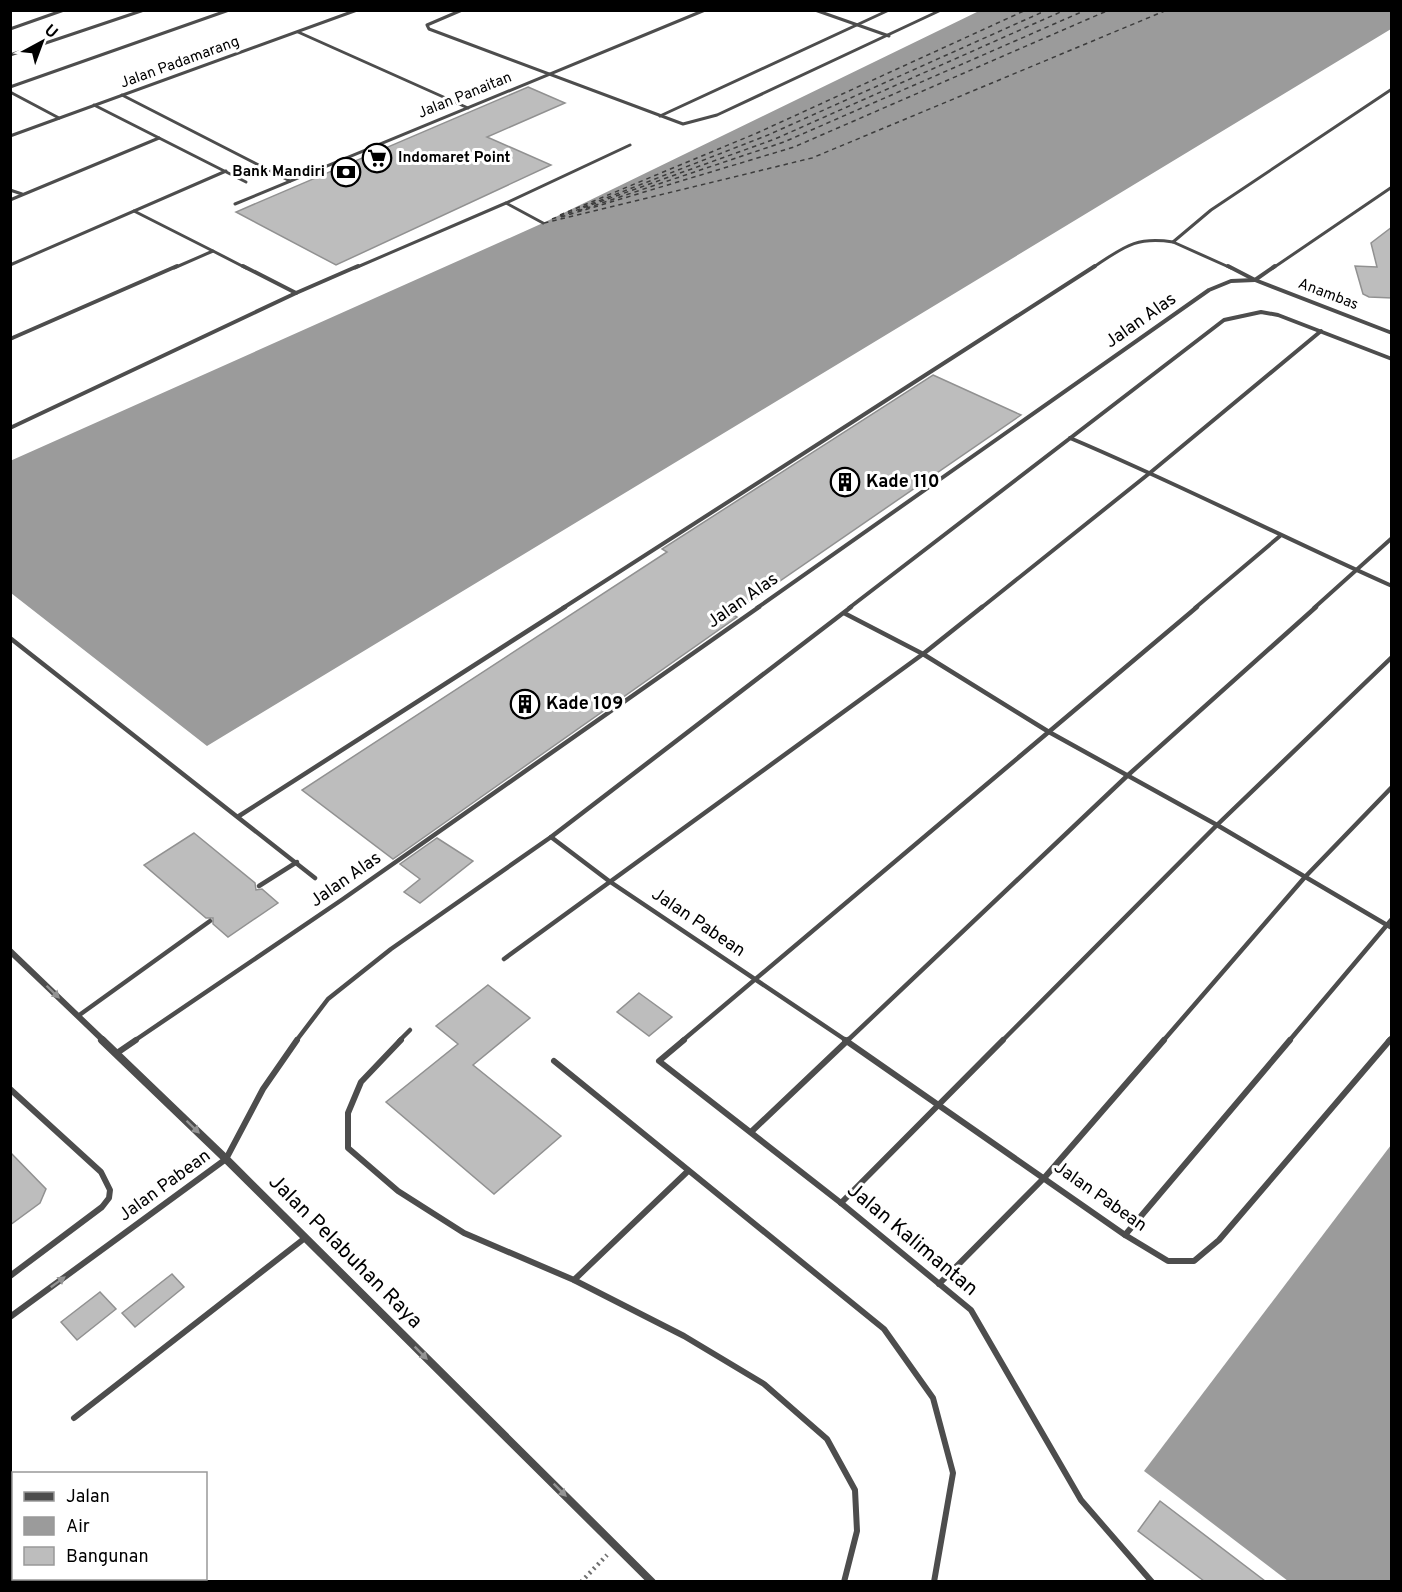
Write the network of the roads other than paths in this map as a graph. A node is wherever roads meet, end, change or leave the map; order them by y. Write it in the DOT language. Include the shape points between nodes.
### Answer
graph roads {
  1 [pos="64,10"];
  2 [pos="144,10"];
  3 [pos="229,10"];
  4 [pos="357,10"];
  5 [pos="462,10"];
  6 [pos="705,10"];
  7 [pos="815,10"];
  8 [pos="889,10"];
  9 [pos="941,10"];
  10 [pos="857,25"];
  11 [pos="10,29"];
  12 [pos="298,32"];
  13 [pos="889,36"];
  14 [pos="10,55"];
  15 [pos="549,75"];
  16 [pos="1392,89"];
  17 [pos="10,90"];
  18 [pos="122,95"];
  19 [pos="94,105"];
  20 [pos="469,108"];
  21 [pos="659,116"];
  22 [pos="59,118"];
  23 [pos="10,136"];
  24 [pos="159,138"];
  25 [pos="630,145"];
  26 [pos="226,171"];
  27 [pos="290,181"];
  28 [pos="246,182"];
  29 [pos="1392,187"];
  30 [pos="10,190"];
  31 [pos="22,195"];
  32 [pos="10,200"];
  33 [pos="506,203"];
  34 [pos="235,204"];
  35 [pos="134,211"];
  36 [pos="543,223"];
  37 [pos="1173,242"];
  38 [pos="213,251"];
  39 [pos="10,265"];
  40 [pos="1255,280"];
  41 [pos="296,293"];
  42 [pos="1321,331"];
  43 [pos="1392,333"];
  44 [pos="10,339"];
  45 [pos="1392,359"];
  46 [pos="10,428"];
  47 [pos="1070,438"];
  48 [pos="1151,472"];
  49 [pos="1280,536"];
  50 [pos="1392,538"];
  51 [pos="1357,571"];
  52 [pos="1392,586"];
  53 [pos="844,613"];
  54 [pos="10,638"];
  55 [pos="923,654"];
  56 [pos="1392,657"];
  57 [pos="1049,732"];
  58 [pos="1127,776"];
  59 [pos="1392,787"];
  60 [pos="239,816"];
  61 [pos="1217,825"];
  62 [pos="551,837"];
  63 [pos="297,862"];
  64 [pos="1305,877"];
  65 [pos="315,878"];
  66 [pos="609,881"];
  67 [pos="259,886"];
  68 [pos="210,921"];
  69 [pos="1390,924"];
  70 [pos="10,951"];
  71 [pos="504,959"];
  72 [pos="756,980"];
  73 [pos="78,1016"];
  74 [pos="410,1030"];
  75 [pos="1392,1037"];
  76 [pos="845,1042"];
  77 [pos="117,1053"];
  78 [pos="554,1061"];
  79 [pos="10,1089"];
  80 [pos="940,1104"];
  81 [pos="751,1132"];
  82 [pos="226,1159"];
  83 [pos="688,1171"];
  84 [pos="1045,1177"];
  85 [pos="841,1203"];
  86 [pos="1125,1235"];
  87 [pos="305,1238"];
  88 [pos="10,1276"];
  89 [pos="574,1280"];
  90 [pos="939,1284"];
  91 [pos="10,1317"];
  92 [pos="74,1418"];
  93 [pos="652,1581"];
  94 [pos="844,1581"];
  95 [pos="934,1581"];
  96 [pos="1152,1581"];
  1 -- 11 [label="lane"];
  2 -- 14 [label="lane"];
  3 -- 17 [label="lane"];
  4 -- 12 [label="lane, Jalan Padamarang"];
  5 -- 15 [label="lane" via="427,25 437,33"];
  6 -- 15 [label="lane, Jalan Panaitan"];
  7 -- 10 [label="lane"];
  8 -- 10 [label="lane"];
  9 -- 13 [label="lane"];
  10 -- 13 [label="lane"];
  10 -- 21 [label="lane"];
  12 -- 18 [label="lane, Jalan Padamarang"];
  12 -- 20 [label="lane"];
  13 -- 21 [label="lane" via="704,120 683,124"];
  15 -- 20 [label="lane, Jalan Panaitan"];
  15 -- 21 [label="lane"];
  16 -- 37 [label="lane" via="1211,210"];
  17 -- 22 [label="lane"];
  18 -- 19 [label="lane, Jalan Padamarang"];
  18 -- 27 [label="lane"];
  19 -- 22 [label="lane, Jalan Padamarang"];
  19 -- 24 [label="lane"];
  20 -- 27 [label="lane, Jalan Panaitan"];
  22 -- 23 [label="lane, Jalan Padamarang"];
  24 -- 26 [label="lane"];
  24 -- 31 [label="lane"];
  25 -- 33 [label="lane"];
  26 -- 28 [label="lane"];
  26 -- 35 [label="lane"];
  27 -- 34 [label="lane, Jalan Panaitan"];
  29 -- 40 [label="lane"];
  30 -- 31 [label="lane"];
  31 -- 32 [label="lane"];
  33 -- 36 [label="lane"];
  33 -- 41 [label="lane"];
  35 -- 38 [label="lane"];
  35 -- 39 [label="lane"];
  37 -- 40 [label="lane, Anambas"];
  37 -- 60 [label="lane, Anambas" via="1153,239 1131,243"];
  38 -- 41 [label="lane"];
  38 -- 44 [label="lane"];
  40 -- 43 [label="lane, Anambas"];
  40 -- 77 [label="lane, Jalan Alas" via="1238,279 1209,290"];
  41 -- 46 [label="lane"];
  42 -- 45 [label="lane"];
  42 -- 47 [label="lane" via="1261,312 1224,320"];
  42 -- 48 [label="lane"];
  47 -- 48 [label="lane"];
  47 -- 53 [label="lane"];
  48 -- 49 [label="lane"];
  48 -- 55 [label="lane"];
  49 -- 51 [label="lane"];
  49 -- 57 [label="lane"];
  50 -- 51 [label="lane"];
  51 -- 52 [label="lane"];
  51 -- 58 [label="lane"];
  53 -- 55 [label="lane"];
  53 -- 62 [label="lane"];
  54 -- 60 [label="lane"];
  55 -- 57 [label="lane"];
  55 -- 66 [label="lane"];
  56 -- 61 [label="lane"];
  57 -- 58 [label="lane"];
  57 -- 72 [label="lane"];
  58 -- 61 [label="lane"];
  58 -- 76 [label="lane"];
  59 -- 64 [label="lane"];
  60 -- 63 [label="lane"];
  61 -- 64 [label="lane"];
  61 -- 80 [label="lane"];
  62 -- 66 [label="lane, Jalan Pabean"];
  62 -- 82 [label="lane, Jalan Pabean" via="391,948 328,999 263,1089"];
  63 -- 65 [label="lane"];
  63 -- 67 [label="lane"];
  64 -- 69 [label="lane"];
  64 -- 84 [label="lane"];
  66 -- 71 [label="lane"];
  66 -- 72 [label="lane, Jalan Pabean"];
  68 -- 73 [label="lane"];
  69 -- 86 [label="lane"];
  70 -- 73 [label="street, Jalan Pelabuhan Raya, one-way"];
  72 -- 76 [label="lane, Jalan Pabean"];
  72 -- 81 [label="lane, Jalan Kalimantan" via="659,1061"];
  73 -- 77 [label="street, Jalan Pelabuhan Raya"];
  74 -- 89 [label="lane" via="361,1082 348,1113 348,1148 398,1191 464,1233"];
  75 -- 86 [label="lane, Jalan Pabean" via="1219,1240 1194,1261 1168,1261"];
  76 -- 80 [label="lane, Jalan Pabean"];
  76 -- 81 [label="lane"];
  77 -- 82 [label="street, Jalan Pelabuhan Raya, one-way"];
  78 -- 83 [label="lane"];
  79 -- 88 [label="lane" via="111,1184 102,1207"];
  80 -- 84 [label="lane, Jalan Pabean"];
  80 -- 85 [label="lane"];
  81 -- 85 [label="lane, Jalan Kalimantan"];
  82 -- 87 [label="street, Jalan Pelabuhan Raya"];
  91 -- 82 [label="lane, Jalan Pabean, one-way"];
  83 -- 89 [label="lane"];
  83 -- 95 [label="lane" via="884,1329 933,1398 953,1473"];
  84 -- 86 [label="lane, Jalan Pabean"];
  84 -- 90 [label="lane"];
  85 -- 90 [label="lane, Jalan Kalimantan"];
  87 -- 92 [label="lane"];
  87 -- 93 [label="street, Jalan Pelabuhan Raya, one-way"];
  89 -- 94 [label="lane" via="684,1336 764,1384 826,1440 855,1490 857,1532"];
  90 -- 96 [label="lane, Jalan Kalimantan" via="971,1310 1081,1500"];
}
